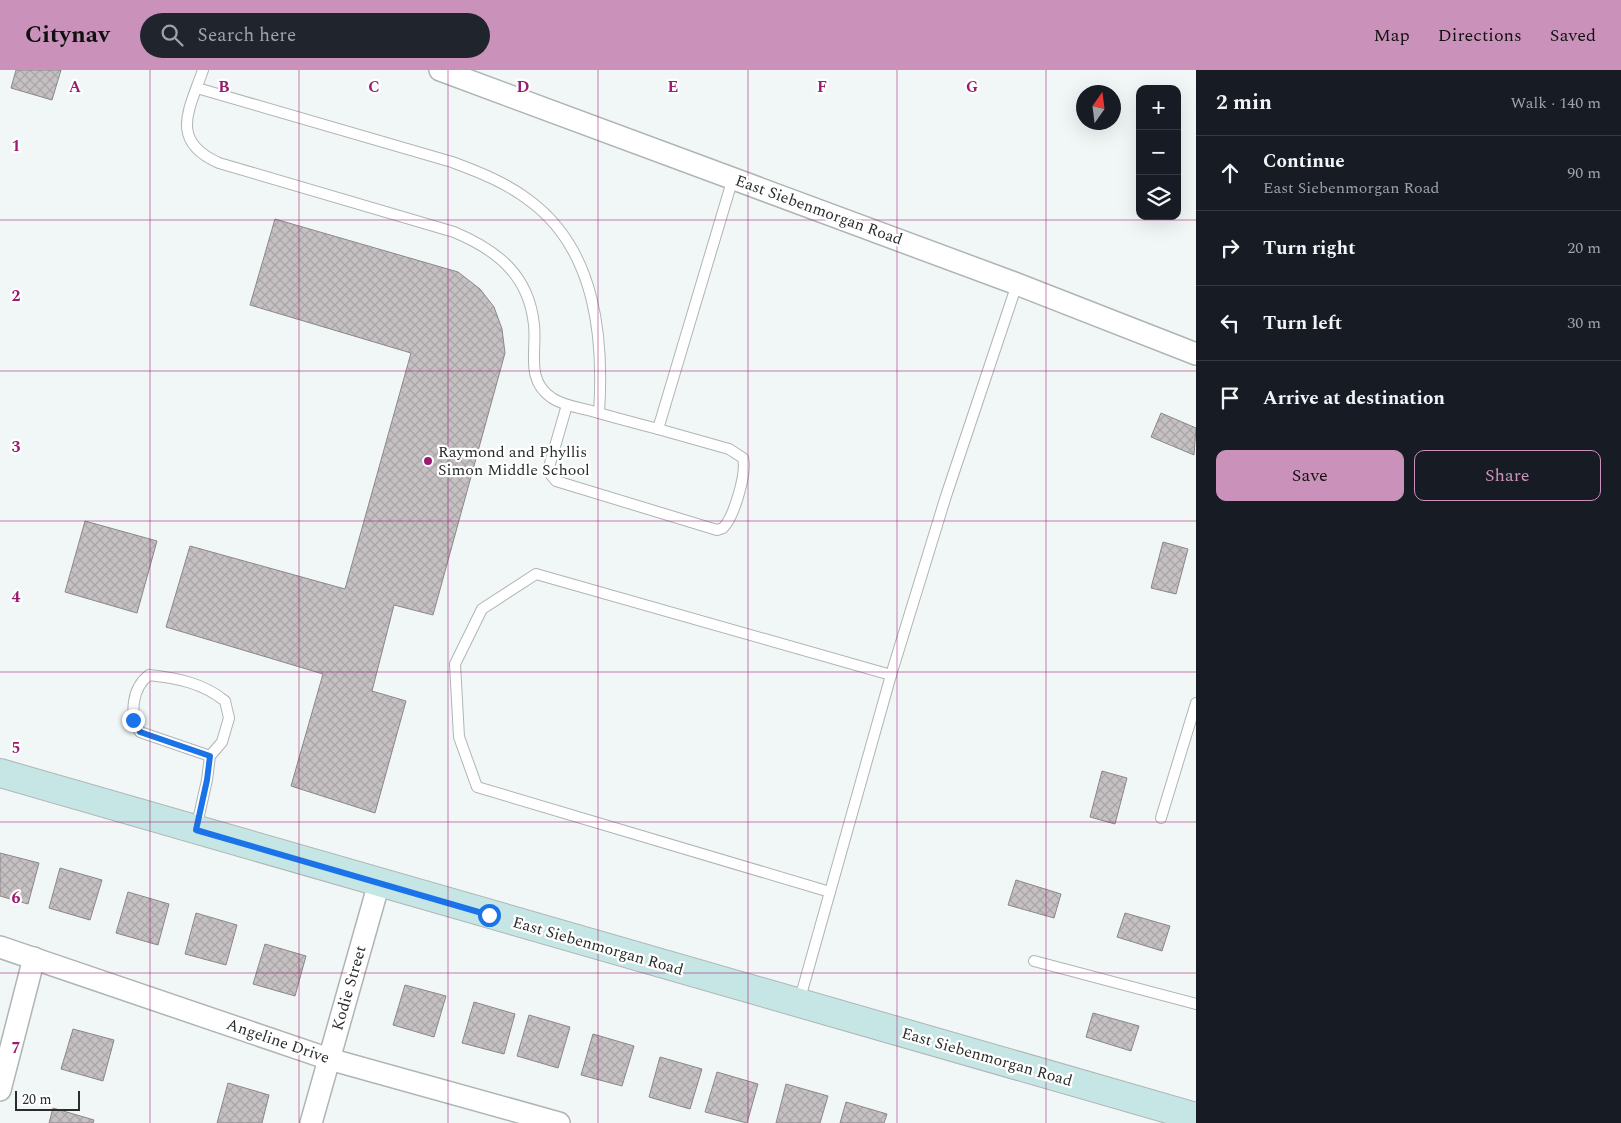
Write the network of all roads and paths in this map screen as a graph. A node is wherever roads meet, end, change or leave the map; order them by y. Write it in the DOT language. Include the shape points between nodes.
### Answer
graph roads {
  1 [pos="203,70"];
  2 [pos="440,70"];
  3 [pos="197,88"];
  4 [pos="733,178"];
  5 [pos="1017,284"];
  6 [pos="1196,354"];
  7 [pos="568,405"];
  8 [pos="599,413"];
  9 [pos="658,429"];
  10 [pos="891,675"];
  11 [pos="1196,703"];
  12 [pos="210,756"];
  13 [pos="0,773"];
  14 [pos="1161,818"];
  15 [pos="196,830"];
  16 [pos="378,883"];
  17 [pos="830,892"];
  18 [pos="0,947"];
  19 [pos="34,958"];
  20 [pos="1034,961"];
  21 [pos="800,1002"];
  22 [pos="1196,1004"];
  23 [pos="328,1059"];
  24 [pos="0,1090"];
  25 [pos="1196,1117"];
  26 [pos="312,1123"];
  27 [pos="559,1123"];
  1 -- 3 [label="lane"];
  2 -- 4 [label="street, East Siebenmorgan Road"];
  3 -- 7 [label="lane" via="186,126 192,145 208,158 454,232 493,251 514,273 528,299 534,326 533,361 537,378 551,398"];
  3 -- 8 [label="lane" via="452,162 489,177 531,202 552,222 571,248 587,282 600,347"];
  4 -- 5 [label="street, East Siebenmorgan Road"];
  4 -- 9 [label="lane"];
  5 -- 6 [label="street, East Siebenmorgan Road"];
  5 -- 10 [label="lane" via="946,496"];
  7 -- 8 [label="lane"];
  7 -- 9 [label="lane" via="549,467 556,481 717,530 723,528 732,514 745,467 743,458 729,449"];
  8 -- 9 [label="lane"];
  10 -- 17 [label="lane"];
  10 -- 17 [label="lane" via="536,574 482,609 455,664 460,737 477,787"];
  11 -- 14 [label="lane"];
  12 -- 12 [label="lane" via="222,742 229,718 225,701 210,689 174,678 149,675 140,682 133,720 140,732"];
  12 -- 15 [label="lane"];
  13 -- 15 [label="street, East Siebenmorgan Road"];
  15 -- 16 [label="street, East Siebenmorgan Road"];
  16 -- 21 [label="street, East Siebenmorgan Road"];
  16 -- 23 [label="street, Kodie Street"];
  17 -- 21 [label="lane"];
  18 -- 19 [label="street, Angeline Drive"];
  19 -- 23 [label="street, Angeline Drive"];
  19 -- 24 [label="street"];
  20 -- 22 [label="lane"];
  21 -- 25 [label="street, East Siebenmorgan Road"];
  23 -- 26 [label="street, Kodie Street"];
  23 -- 27 [label="street, Angeline Drive"];
}
